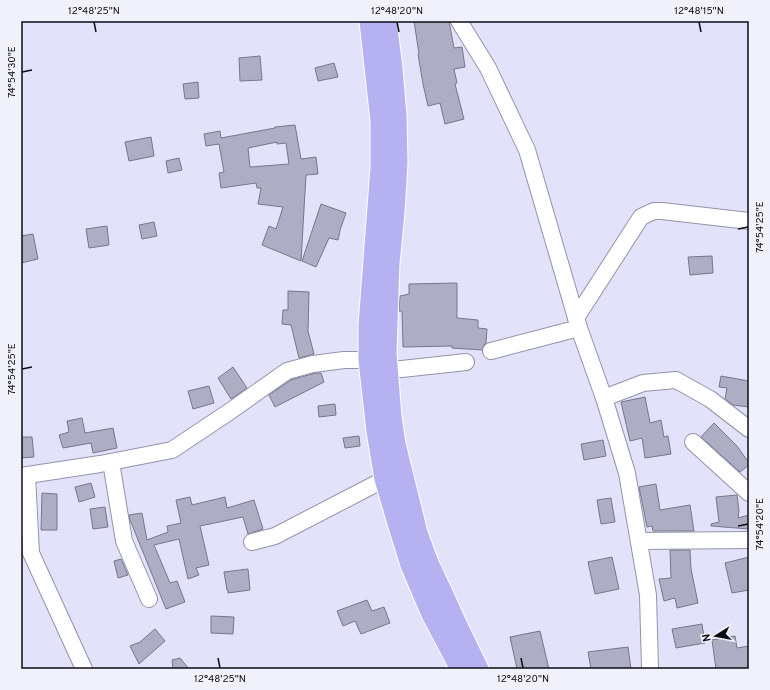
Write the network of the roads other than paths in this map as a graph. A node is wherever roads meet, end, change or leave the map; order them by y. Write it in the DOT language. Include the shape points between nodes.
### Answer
graph roads {
  1 [pos="370,21"];
  2 [pos="386,21"];
  3 [pos="459,21"];
  4 [pos="749,221"];
  5 [pos="578,323"];
  6 [pos="491,351"];
  7 [pos="466,362"];
  8 [pos="378,363"];
  9 [pos="604,398"];
  10 [pos="749,429"];
  11 [pos="693,442"];
  12 [pos="111,462"];
  13 [pos="24,476"];
  14 [pos="385,479"];
  15 [pos="749,493"];
  16 [pos="749,540"];
  17 [pos="639,541"];
  18 [pos="252,542"];
  19 [pos="149,599"];
  20 [pos="84,669"];
  21 [pos="460,669"];
  22 [pos="478,669"];
  23 [pos="650,669"];
  1 -- 8 [label="main road" via="381,121 381,176 369,325"];
  2 -- 8 [label="main road" via="396,116 397,163 386,353"];
  3 -- 5 [label="street" via="488,68 527,150"];
  4 -- 5 [label="street" via="662,211 654,211 641,218"];
  5 -- 6 [label="street"];
  5 -- 9 [label="street"];
  7 -- 8 [label="street" via="402,369"];
  8 -- 12 [label="street" via="344,360 286,371 172,450"];
  8 -- 14 [label="main road" via="377,431"];
  8 -- 22 [label="main road" via="417,533 428,563"];
  9 -- 10 [label="street" via="643,383 676,380 710,399"];
  9 -- 17 [label="street" via="627,473"];
  11 -- 15 [label="street"];
  12 -- 13 [label="street"];
  12 -- 19 [label="street" via="124,541"];
  13 -- 20 [label="street" via="31,553"];
  14 -- 18 [label="street" via="275,536"];
  14 -- 21 [label="main road" via="411,565"];
  16 -- 17 [label="street"];
  17 -- 23 [label="street" via="648,595"];
}
